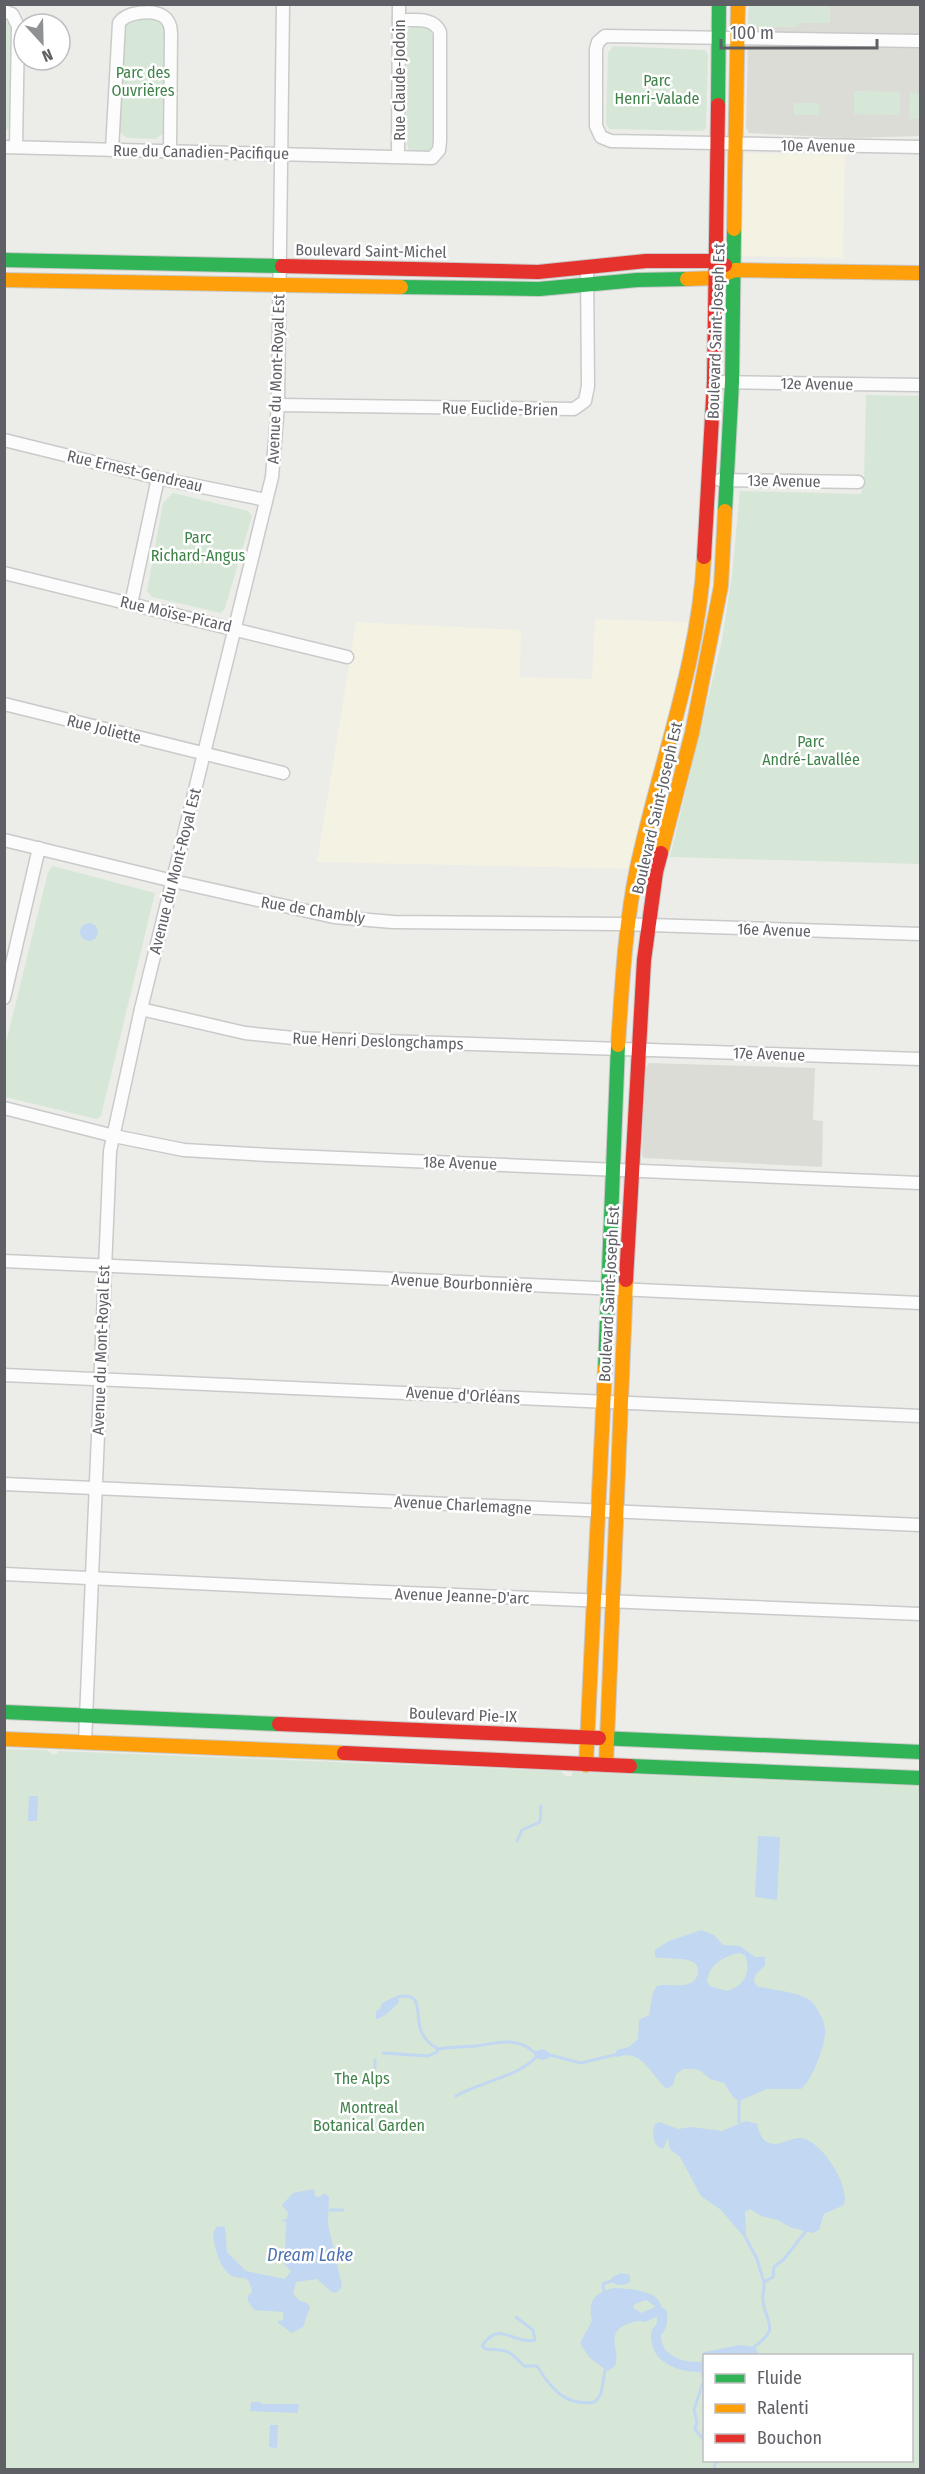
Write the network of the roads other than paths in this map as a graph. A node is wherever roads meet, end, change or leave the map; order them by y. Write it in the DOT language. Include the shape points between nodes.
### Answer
graph roads {
  1 [pos="283,4"];
  2 [pos="399,4"];
  3 [pos="719,4"];
  4 [pos="738,4"];
  5 [pos="4,11"];
  6 [pos="399,20"];
  7 [pos="718,37"];
  8 [pos="738,38"];
  9 [pos="921,41"];
  10 [pos="717,143"];
  11 [pos="737,144"];
  12 [pos="10,147"];
  13 [pos="921,147"];
  14 [pos="112,150"];
  15 [pos="170,151"];
  16 [pos="280,154"];
  17 [pos="398,156"];
  18 [pos="4,260"];
  19 [pos="715,261"];
  20 [pos="280,266"];
  21 [pos="587,267"];
  22 [pos="735,270"];
  23 [pos="921,273"];
  24 [pos="715,278"];
  25 [pos="4,279"];
  26 [pos="279,284"];
  27 [pos="587,285"];
  28 [pos="714,382"];
  29 [pos="732,382"];
  30 [pos="921,385"];
  31 [pos="278,405"];
  32 [pos="4,440"];
  33 [pos="158,478"];
  34 [pos="710,480"];
  35 [pos="728,480"];
  36 [pos="858,482"];
  37 [pos="266,500"];
  38 [pos="4,573"];
  39 [pos="131,604"];
  40 [pos="234,628"];
  41 [pos="347,657"];
  42 [pos="4,704"];
  43 [pos="203,753"];
  44 [pos="283,773"];
  45 [pos="4,840"];
  46 [pos="39,848"];
  47 [pos="173,881"];
  48 [pos="628,925"];
  49 [pos="648,925"];
  50 [pos="921,934"];
  51 [pos="4,998"];
  52 [pos="141,1009"];
  53 [pos="618,1049"];
  54 [pos="637,1049"];
  55 [pos="921,1059"];
  56 [pos="4,1108"];
  57 [pos="114,1136"];
  58 [pos="613,1170"];
  59 [pos="631,1170"];
  60 [pos="921,1183"];
  61 [pos="4,1262"];
  62 [pos="105,1266"];
  63 [pos="608,1290"];
  64 [pos="625,1290"];
  65 [pos="921,1303"];
  66 [pos="4,1375"];
  67 [pos="100,1380"];
  68 [pos="604,1402"];
  69 [pos="621,1402"];
  70 [pos="921,1416"];
  71 [pos="4,1484"];
  72 [pos="96,1488"];
  73 [pos="599,1511"];
  74 [pos="616,1511"];
  75 [pos="921,1525"];
  76 [pos="4,1574"];
  77 [pos="90,1578"];
  78 [pos="594,1601"];
  79 [pos="613,1602"];
  80 [pos="921,1614"];
  81 [pos="4,1712"];
  82 [pos="86,1716"];
  83 [pos="588,1737"];
  84 [pos="607,1738"];
  85 [pos="4,1739"];
  86 [pos="85,1742"];
  87 [pos="921,1752"];
  88 [pos="586,1765"];
  89 [pos="606,1765"];
  90 [pos="921,1778"];
  1 -- 16 [label="street, Avenue du Mont-Royal Est"];
  2 -- 6 [label="street, Rue Claude-Jodoin"];
  3 -- 7 [label="main road, Boulevard Saint-Joseph Est"];
  4 -- 8 [label="main road, Boulevard Saint-Joseph Est"];
  5 -- 12 [label="street" via="12,14 18,26"];
  6 -- 17 [label="street, Rue Claude-Jodoin"];
  6 -- 17 [label="street, Rue du Canadien-Pacifique" via="434,23 440,32 441,49 439,150 426,159"];
  7 -- 8 [label="street"];
  7 -- 10 [label="main road, Boulevard Saint-Joseph Est"];
  7 -- 10 [label="street, 10e Avenue" via="610,35 601,38 596,49 596,126 601,137 611,141"];
  8 -- 9 [label="street"];
  8 -- 11 [label="main road, Boulevard Saint-Joseph Est"];
  10 -- 11 [label="street, 10e Avenue"];
  10 -- 19 [label="main road, Boulevard Saint-Joseph Est"];
  11 -- 13 [label="street, 10e Avenue"];
  11 -- 22 [label="main road, Boulevard Saint-Joseph Est"];
  12 -- 14 [label="street, Rue du Canadien-Pacifique"];
  14 -- 15 [label="street, Rue du Canadien-Pacifique"];
  14 -- 15 [label="street" via="119,23 132,14 157,14 167,20 171,33"];
  15 -- 16 [label="street, Rue du Canadien-Pacifique"];
  16 -- 17 [label="street, Rue du Canadien-Pacifique"];
  16 -- 20 [label="street, Avenue du Mont-Royal Est"];
  18 -- 20 [label="main road, Boulevard Saint-Michel"];
  19 -- 21 [label="main road, Boulevard Saint-Michel" via="646,261"];
  19 -- 22 [label="main road, Boulevard Saint-Michel"];
  19 -- 24 [label="main road, Boulevard Saint-Joseph Est"];
  20 -- 21 [label="main road, Boulevard Saint-Michel" via="538,272"];
  20 -- 26 [label="street, Avenue du Mont-Royal Est"];
  21 -- 27 [label="street, Rue Euclide-Brien"];
  22 -- 23 [label="main road, Boulevard Saint-Michel"];
  22 -- 24 [label="main road, Boulevard Saint-Michel"];
  22 -- 29 [label="main road, Boulevard Saint-Joseph Est"];
  24 -- 27 [label="main road, Boulevard Saint-Michel"];
  24 -- 28 [label="main road, Boulevard Saint-Joseph Est"];
  25 -- 26 [label="main road, Boulevard Saint-Michel"];
  26 -- 27 [label="main road, Boulevard Saint-Michel" via="539,289"];
  26 -- 31 [label="street, Avenue du Mont-Royal Est"];
  27 -- 31 [label="street, Rue Euclide-Brien" via="588,386 585,401 574,409"];
  28 -- 29 [label="street, 12e Avenue"];
  28 -- 34 [label="main road, Boulevard Saint-Joseph Est"];
  29 -- 30 [label="street, 12e Avenue"];
  29 -- 35 [label="main road, Boulevard Saint-Joseph Est"];
  31 -- 37 [label="street, Avenue du Mont-Royal Est"];
  32 -- 33 [label="street, Rue Ernest-Gendreau"];
  33 -- 37 [label="street, Rue Ernest-Gendreau"];
  33 -- 39 [label="street"];
  34 -- 35 [label="street, 13e Avenue"];
  34 -- 48 [label="main road, Boulevard Saint-Joseph Est" via="703,584"];
  35 -- 36 [label="street, 13e Avenue"];
  35 -- 49 [label="main road, Boulevard Saint-Joseph Est" via="721,586 709,653 658,864"];
  37 -- 40 [label="street, Avenue du Mont-Royal Est"];
  38 -- 39 [label="street, Rue Moïse-Picard"];
  39 -- 40 [label="street, Rue Moïse-Picard"];
  40 -- 41 [label="street, Rue Moïse-Picard"];
  40 -- 43 [label="street, Avenue du Mont-Royal Est"];
  42 -- 43 [label="street, Rue Joliette"];
  43 -- 44 [label="street, Rue Joliette"];
  43 -- 47 [label="street, Avenue du Mont-Royal Est"];
  45 -- 46 [label="street, Rue de Chambly"];
  46 -- 47 [label="street, Rue de Chambly"];
  46 -- 51 [label="street"];
  47 -- 48 [label="street, Rue de Chambly" via="334,917 404,922"];
  47 -- 52 [label="street, Avenue du Mont-Royal Est"];
  48 -- 49 [label="street, 16e Avenue"];
  48 -- 53 [label="main road, Boulevard Saint-Joseph Est"];
  49 -- 50 [label="street, 16e Avenue"];
  49 -- 54 [label="main road, Boulevard Saint-Joseph Est"];
  52 -- 53 [label="street, Rue Henri Deslongchamps" via="245,1033 294,1038"];
  52 -- 57 [label="street, Avenue du Mont-Royal Est"];
  53 -- 54 [label="street, 17e Avenue"];
  53 -- 58 [label="main road, Boulevard Saint-Joseph Est"];
  54 -- 55 [label="street, 17e Avenue"];
  54 -- 59 [label="main road, Boulevard Saint-Joseph Est"];
  56 -- 57 [label="street, 18e Avenue"];
  57 -- 58 [label="street, 18e Avenue" via="184,1149 269,1155"];
  57 -- 62 [label="street, Avenue du Mont-Royal Est"];
  58 -- 59 [label="street, 18e Avenue"];
  58 -- 63 [label="main road, Boulevard Saint-Joseph Est"];
  59 -- 60 [label="street, 18e Avenue"];
  59 -- 64 [label="main road, Boulevard Saint-Joseph Est"];
  61 -- 62 [label="street, Avenue Bourbonnière"];
  62 -- 63 [label="street, Avenue Bourbonnière"];
  62 -- 67 [label="street, Avenue du Mont-Royal Est"];
  63 -- 64 [label="street, Avenue Bourbonnière"];
  63 -- 68 [label="main road, Boulevard Saint-Joseph Est"];
  64 -- 65 [label="street, Avenue Bourbonnière"];
  64 -- 69 [label="main road, Boulevard Saint-Joseph Est"];
  66 -- 67 [label="street, Avenue d'Orléans"];
  67 -- 68 [label="street, Avenue d'Orléans"];
  67 -- 72 [label="street, Avenue du Mont-Royal Est"];
  68 -- 69 [label="street, Avenue d'Orléans"];
  68 -- 73 [label="main road, Boulevard Saint-Joseph Est"];
  69 -- 70 [label="street, Avenue d'Orléans"];
  69 -- 74 [label="main road, Boulevard Saint-Joseph Est"];
  71 -- 72 [label="street, Avenue Charlemagne"];
  72 -- 73 [label="street, Avenue Charlemagne"];
  72 -- 77 [label="street, Avenue du Mont-Royal Est"];
  73 -- 74 [label="street, Avenue Charlemagne"];
  73 -- 78 [label="main road, Boulevard Saint-Joseph Est"];
  74 -- 75 [label="street, Avenue Charlemagne"];
  74 -- 79 [label="main road, Boulevard Saint-Joseph Est"];
  76 -- 77 [label="street, Avenue Jeanne-D'arc"];
  77 -- 78 [label="street, Avenue Jeanne-D'arc"];
  77 -- 82 [label="street, Avenue du Mont-Royal Est"];
  78 -- 79 [label="street, Avenue Jeanne-D'arc"];
  78 -- 83 [label="main road, Boulevard Saint-Joseph Est"];
  79 -- 80 [label="street, Avenue Jeanne-D'arc"];
  79 -- 84 [label="main road, Boulevard Saint-Joseph Est"];
  81 -- 82 [label="main road, Boulevard Pie-IX"];
  82 -- 83 [label="main road, Boulevard Pie-IX"];
  82 -- 86 [label="street, Avenue du Mont-Royal Est"];
  83 -- 84 [label="main road, Boulevard Pie-IX"];
  83 -- 88 [label="main road, Boulevard Saint-Joseph Est"];
  84 -- 87 [label="main road, Boulevard Pie-IX"];
  84 -- 89 [label="main road, Boulevard Saint-Joseph Est"];
  85 -- 86 [label="main road"];
  86 -- 88 [label="main road"];
  88 -- 89 [label="main road"];
  89 -- 90 [label="main road"];
}
